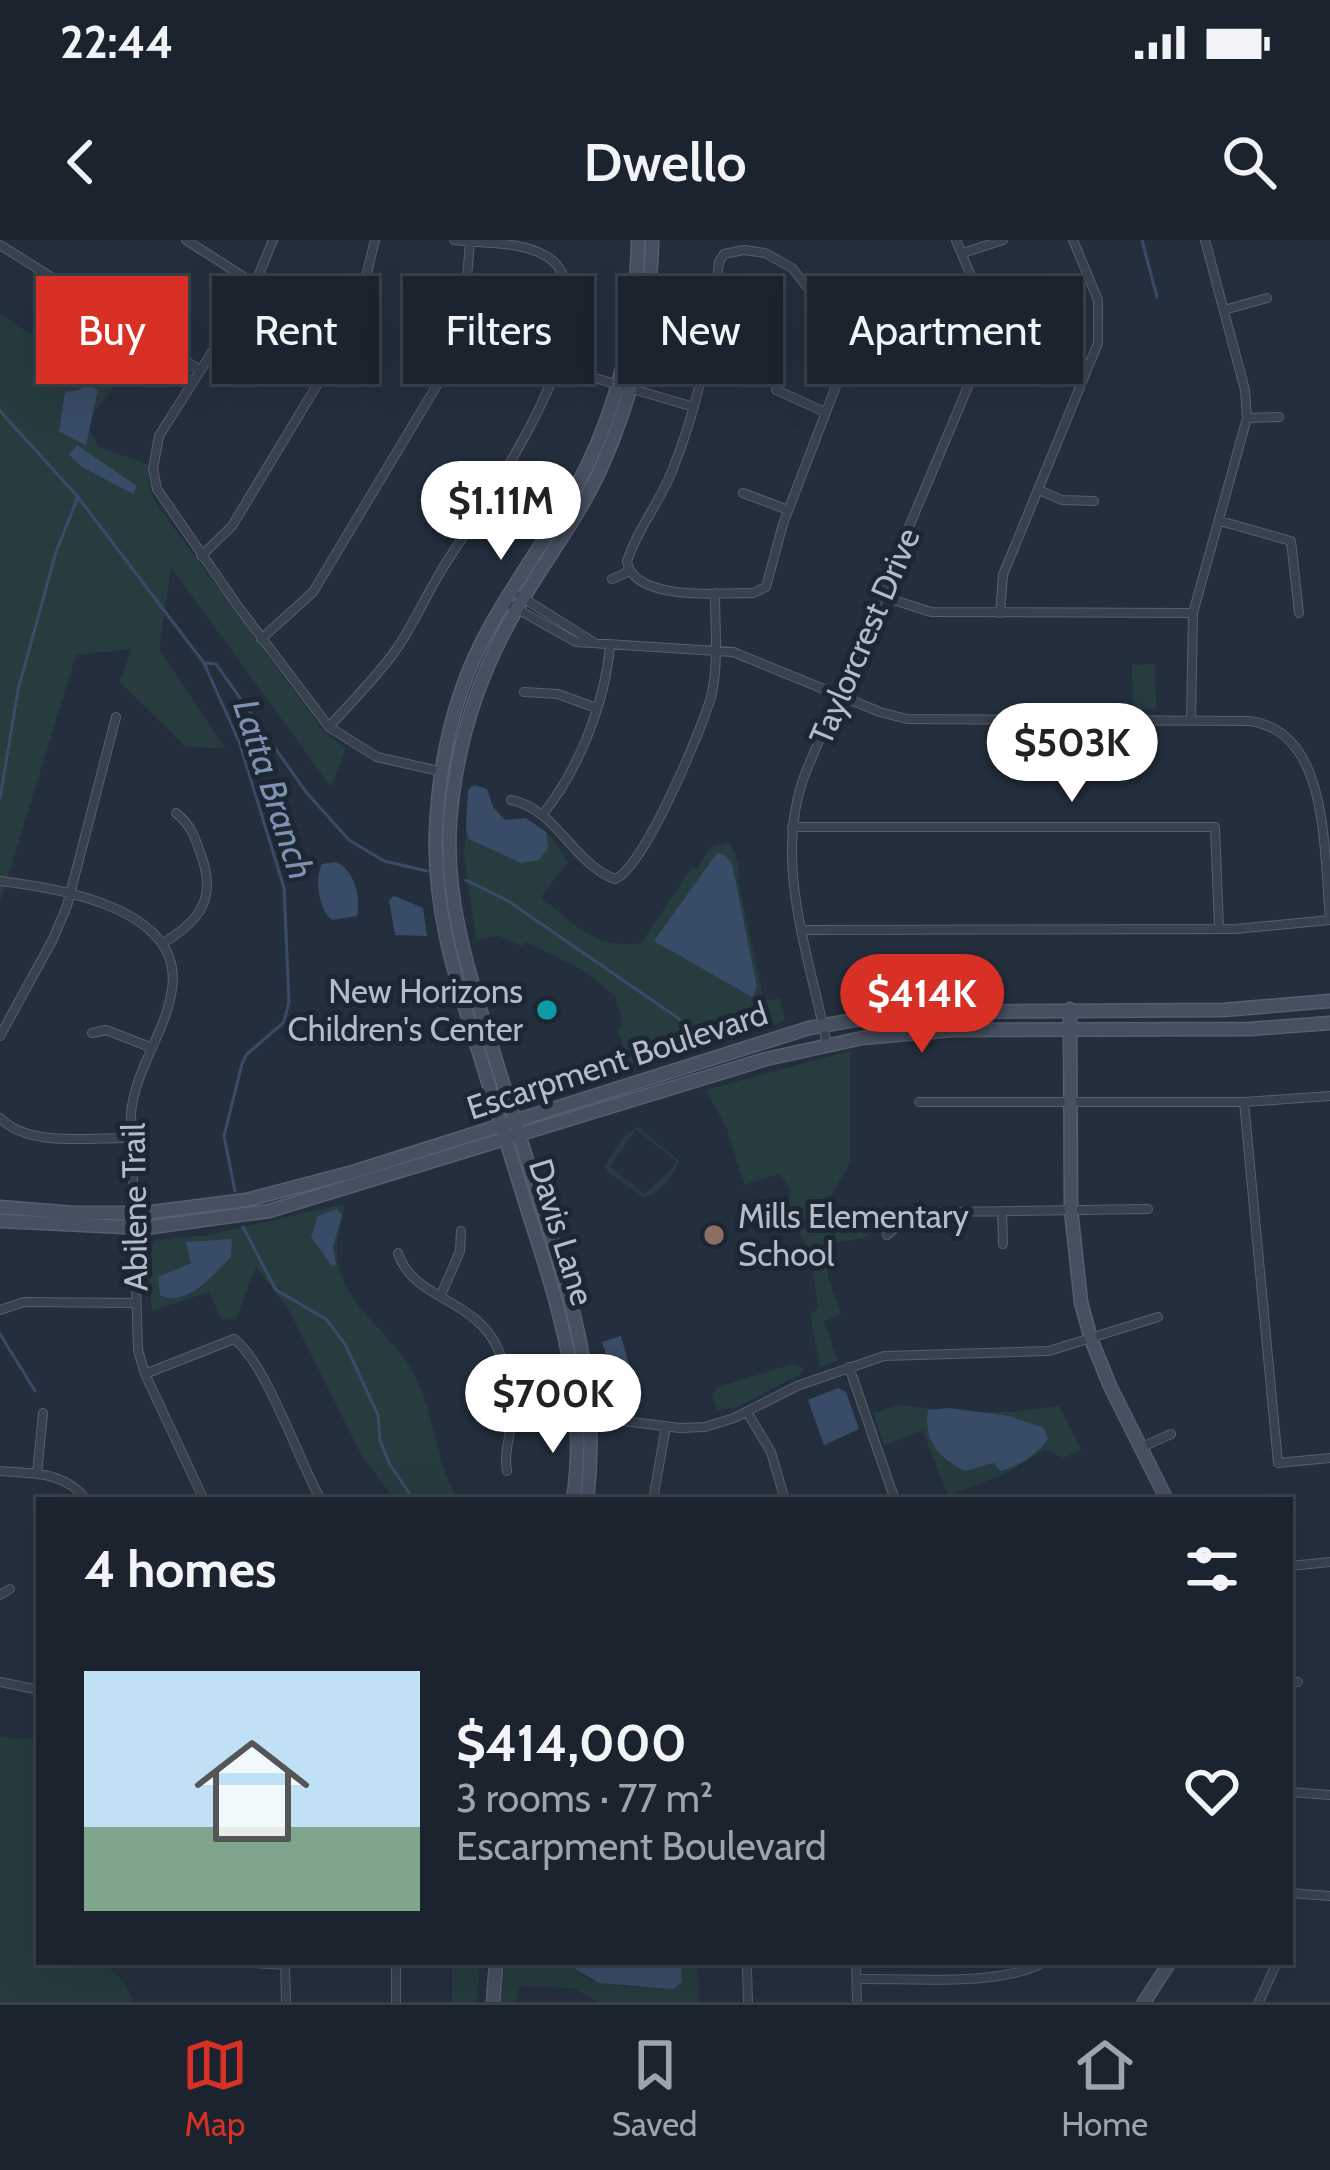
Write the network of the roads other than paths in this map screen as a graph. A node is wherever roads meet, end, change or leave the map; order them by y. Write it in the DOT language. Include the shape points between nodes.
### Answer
graph roads {
  1 [pos="186,240"];
  2 [pos="273,240"];
  3 [pos="375,240"];
  4 [pos="454,240"];
  5 [pos="638,240"];
  6 [pos="652,240"];
  7 [pos="956,240"];
  8 [pos="1004,240"];
  9 [pos="1072,240"];
  10 [pos="1205,240"];
  11 [pos="470,242"];
  12 [pos="0,244"];
  13 [pos="963,253"];
  14 [pos="242,276"];
  15 [pos="258,276"];
  16 [pos="561,276"];
  17 [pos="1267,298"];
  18 [pos="1224,310"];
  19 [pos="212,351"];
  20 [pos="200,370"];
  21 [pos="594,377"];
  22 [pos="550,384"];
  23 [pos="625,386"];
  24 [pos="776,390"];
  25 [pos="695,407"];
  26 [pos="825,412"];
  27 [pos="1279,417"];
  28 [pos="1247,418"];
  29 [pos="1040,490"];
  30 [pos="743,493"];
  31 [pos="1094,501"];
  32 [pos="788,510"];
  33 [pos="1220,521"];
  34 [pos="202,556"];
  35 [pos="628,572"];
  36 [pos="612,578"];
  37 [pos="715,593"];
  38 [pos="881,596"];
  39 [pos="514,600"];
  40 [pos="1000,613"];
  41 [pos="1193,613"];
  42 [pos="1299,614"];
  43 [pos="261,639"];
  44 [pos="610,646"];
  45 [pos="714,650"];
  46 [pos="524,692"];
  47 [pos="839,696"];
  48 [pos="596,708"];
  49 [pos="116,717"];
  50 [pos="1191,721"];
  51 [pos="328,727"];
  52 [pos="448,772"];
  53 [pos="511,800"];
  54 [pos="176,813"];
  55 [pos="543,814"];
  56 [pos="792,827"];
  57 [pos="0,881"];
  58 [pos="70,896"];
  59 [pos="1330,918"];
  60 [pos="1219,929"];
  61 [pos="804,930"];
  62 [pos="163,943"];
  63 [pos="1330,1001"];
  64 [pos="1070,1009"];
  65 [pos="1330,1023"];
  66 [pos="823,1024"];
  67 [pos="1070,1031"];
  68 [pos="92,1033"];
  69 [pos="0,1036"];
  70 [pos="827,1045"];
  71 [pos="150,1047"];
  72 [pos="1330,1096"];
  73 [pos="1071,1101"];
  74 [pos="919,1102"];
  75 [pos="1244,1102"];
  76 [pos="0,1118"];
  77 [pos="510,1129"];
  78 [pos="130,1138"];
  79 [pos="0,1207"];
  80 [pos="1148,1209"];
  81 [pos="1071,1210"];
  82 [pos="1002,1211"];
  83 [pos="133,1220"];
  84 [pos="0,1221"];
  85 [pos="461,1231"];
  86 [pos="887,1235"];
  87 [pos="1003,1244"];
  88 [pos="398,1253"];
  89 [pos="441,1295"];
  90 [pos="136,1304"];
  91 [pos="0,1310"];
  92 [pos="1158,1318"];
  93 [pos="1091,1339"];
  94 [pos="849,1367"];
  95 [pos="145,1374"];
  96 [pos="747,1412"];
  97 [pos="43,1413"];
  98 [pos="584,1417"];
  99 [pos="511,1419"];
  100 [pos="666,1426"];
  101 [pos="1171,1433"];
  102 [pos="1141,1448"];
  103 [pos="1330,1458"];
  104 [pos="0,1471"];
  105 [pos="507,1471"];
  106 [pos="37,1474"];
  107 [pos="84,1497"];
  108 [pos="203,1497"];
  109 [pos="320,1497"];
  110 [pos="573,1497"];
  111 [pos="587,1497"];
  112 [pos="654,1497"];
  113 [pos="784,1497"];
  114 [pos="894,1497"];
  115 [pos="1166,1497"];
  116 [pos="1330,1562"];
  117 [pos="1293,1566"];
  118 [pos="10,1589"];
  119 [pos="0,1594"];
  120 [pos="0,1682"];
  121 [pos="36,1689"];
  122 [pos="1293,1792"];
  123 [pos="1330,1795"];
  124 [pos="1293,1892"];
  125 [pos="1330,1896"];
  126 [pos="285,1965"];
  127 [pos="396,1965"];
  128 [pos="496,1965"];
  129 [pos="856,1965"];
  130 [pos="1037,1965"];
  131 [pos="1168,1965"];
  132 [pos="1276,1965"];
  133 [pos="748,1969"];
  134 [pos="856,1979"];
  135 [pos="286,2002"];
  136 [pos="396,2002"];
  137 [pos="493,2002"];
  138 [pos="748,2002"];
  139 [pos="857,2002"];
  140 [pos="1144,2002"];
  141 [pos="1259,2002"];
  1 -- 14 [label="street"];
  2 -- 15 [label="street"];
  3 -- 34 [label="street" via="355,322 232,526"];
  4 -- 11 [label="street"];
  5 -- 23 [label="main road, Davis Lane"];
  6 -- 23 [label="main road, Davis Lane" via="650,298"];
  7 -- 13 [label="street, Taylorcrest Drive"];
  8 -- 13 [label="street"];
  9 -- 29 [label="street" via="1093,282 1100,331"];
  10 -- 18 [label="street"];
  11 -- 16 [label="street" via="524,244 556,263"];
  11 -- 43 [label="street" via="464,313 448,365 313,592"];
  12 -- 20 [label="street"];
  13 -- 38 [label="street, Taylorcrest Drive" via="983,305 983,351"];
  17 -- 18 [label="street"];
  18 -- 28 [label="street"];
  19 -- 20 [label="street"];
  20 -- 34 [label="street" via="159,436 153,469 165,505"];
  21 -- 23 [label="street"];
  22 -- 51 [label="street" via="402,642"];
  23 -- 25 [label="street"];
  23 -- 39 [label="main road, Davis Lane"];
  24 -- 26 [label="street"];
  25 -- 26 [label="street" via="718,262 744,250 788,265 849,334"];
  25 -- 35 [label="street"];
  26 -- 32 [label="street"];
  27 -- 28 [label="street"];
  28 -- 33 [label="street"];
  29 -- 31 [label="street"];
  29 -- 40 [label="street" via="1003,575"];
  30 -- 32 [label="street"];
  32 -- 37 [label="street" via="764,589"];
  33 -- 41 [label="street"];
  33 -- 42 [label="street" via="1291,541"];
  34 -- 43 [label="street"];
  35 -- 36 [label="street"];
  35 -- 37 [label="street" via="659,590"];
  37 -- 45 [label="street"];
  38 -- 40 [label="street" via="931,612"];
  38 -- 47 [label="street, Taylorcrest Drive"];
  39 -- 44 [label="street" via="569,640"];
  39 -- 52 [label="main road, Davis Lane" via="464,685"];
  40 -- 41 [label="street"];
  41 -- 50 [label="street"];
  43 -- 51 [label="street"];
  44 -- 45 [label="street"];
  44 -- 48 [label="street"];
  45 -- 47 [label="street"];
  45 -- 55 [label="street" via="708,705 662,814 626,874 612,878 588,863"];
  46 -- 48 [label="street"];
  47 -- 50 [label="street" via="907,719"];
  47 -- 56 [label="street, Taylorcrest Drive"];
  48 -- 55 [label="street" via="568,778"];
  49 -- 58 [label="street"];
  50 -- 59 [label="street" via="1259,722 1305,753 1316,777"];
  51 -- 52 [label="street" via="376,757"];
  52 -- 77 [label="main road, Davis Lane" via="436,838 443,928"];
  53 -- 55 [label="street"];
  54 -- 62 [label="street" via="192,828 209,887 196,920"];
  56 -- 60 [label="street" via="1216,826"];
  56 -- 61 [label="street, Taylorcrest Drive"];
  57 -- 58 [label="street"];
  58 -- 62 [label="street" via="133,915"];
  58 -- 69 [label="street"];
  59 -- 60 [label="street"];
  60 -- 61 [label="street"];
  61 -- 66 [label="street, Taylorcrest Drive"];
  62 -- 71 [label="street, Abilene Trail" via="172,988"];
  63 -- 64 [label="main road, Escarpment Boulevard"];
  64 -- 66 [label="main road, Escarpment Boulevard" via="899,1012"];
  64 -- 67 [label="main road"];
  65 -- 67 [label="main road, Escarpment Boulevard"];
  66 -- 70 [label="street, Taylorcrest Drive"];
  66 -- 77 [label="main road, Escarpment Boulevard"];
  67 -- 70 [label="main road, Escarpment Boulevard" via="937,1031"];
  67 -- 73 [label="main road"];
  68 -- 71 [label="street" via="111,1031"];
  70 -- 77 [label="main road, Escarpment Boulevard"];
  71 -- 78 [label="street, Abilene Trail"];
  72 -- 75 [label="street"];
  73 -- 74 [label="street"];
  73 -- 75 [label="street"];
  73 -- 81 [label="main road"];
  75 -- 103 [label="street" via="1278,1463"];
  76 -- 78 [label="street" via="33,1135"];
  77 -- 83 [label="main road, Escarpment Boulevard" via="324,1188"];
  77 -- 98 [label="main road, Davis Lane"];
  78 -- 83 [label="street, Abilene Trail"];
  79 -- 83 [label="main road, Escarpment Boulevard"];
  80 -- 81 [label="street"];
  81 -- 82 [label="street"];
  81 -- 93 [label="main road"];
  82 -- 86 [label="street" via="922,1215"];
  82 -- 87 [label="street"];
  83 -- 84 [label="main road, Escarpment Boulevard"];
  83 -- 90 [label="street, Abilene Trail"];
  85 -- 89 [label="street"];
  88 -- 89 [label="street" via="409,1275"];
  89 -- 99 [label="street" via="493,1339"];
  90 -- 91 [label="street" via="24,1302"];
  90 -- 95 [label="street, Abilene Trail"];
  92 -- 93 [label="street"];
  93 -- 94 [label="street" via="1035,1353 892,1354"];
  93 -- 102 [label="main road"];
  94 -- 96 [label="street"];
  94 -- 114 [label="street"];
  95 -- 108 [label="street, Abilene Trail"];
  95 -- 109 [label="street" via="239,1342"];
  96 -- 100 [label="street" via="705,1427"];
  96 -- 113 [label="street"];
  97 -- 106 [label="street"];
  98 -- 99 [label="street"];
  98 -- 100 [label="street"];
  98 -- 110 [label="main road, Davis Lane"];
  98 -- 111 [label="main road, Davis Lane"];
  99 -- 105 [label="street"];
  100 -- 112 [label="street"];
  101 -- 102 [label="street"];
  102 -- 115 [label="main road"];
  104 -- 106 [label="street"];
  106 -- 107 [label="street" via="66,1480"];
  116 -- 117 [label="street"];
  118 -- 119 [label="street"];
  120 -- 121 [label="street"];
  122 -- 123 [label="street"];
  124 -- 125 [label="street"];
  126 -- 135 [label="street"];
  127 -- 136 [label="street"];
  128 -- 137 [label="main road"];
  129 -- 134 [label="street"];
  130 -- 134 [label="street" via="996,1976"];
  131 -- 140 [label="main road"];
  132 -- 141 [label="street"];
  133 -- 138 [label="street"];
  134 -- 139 [label="street"];
}
